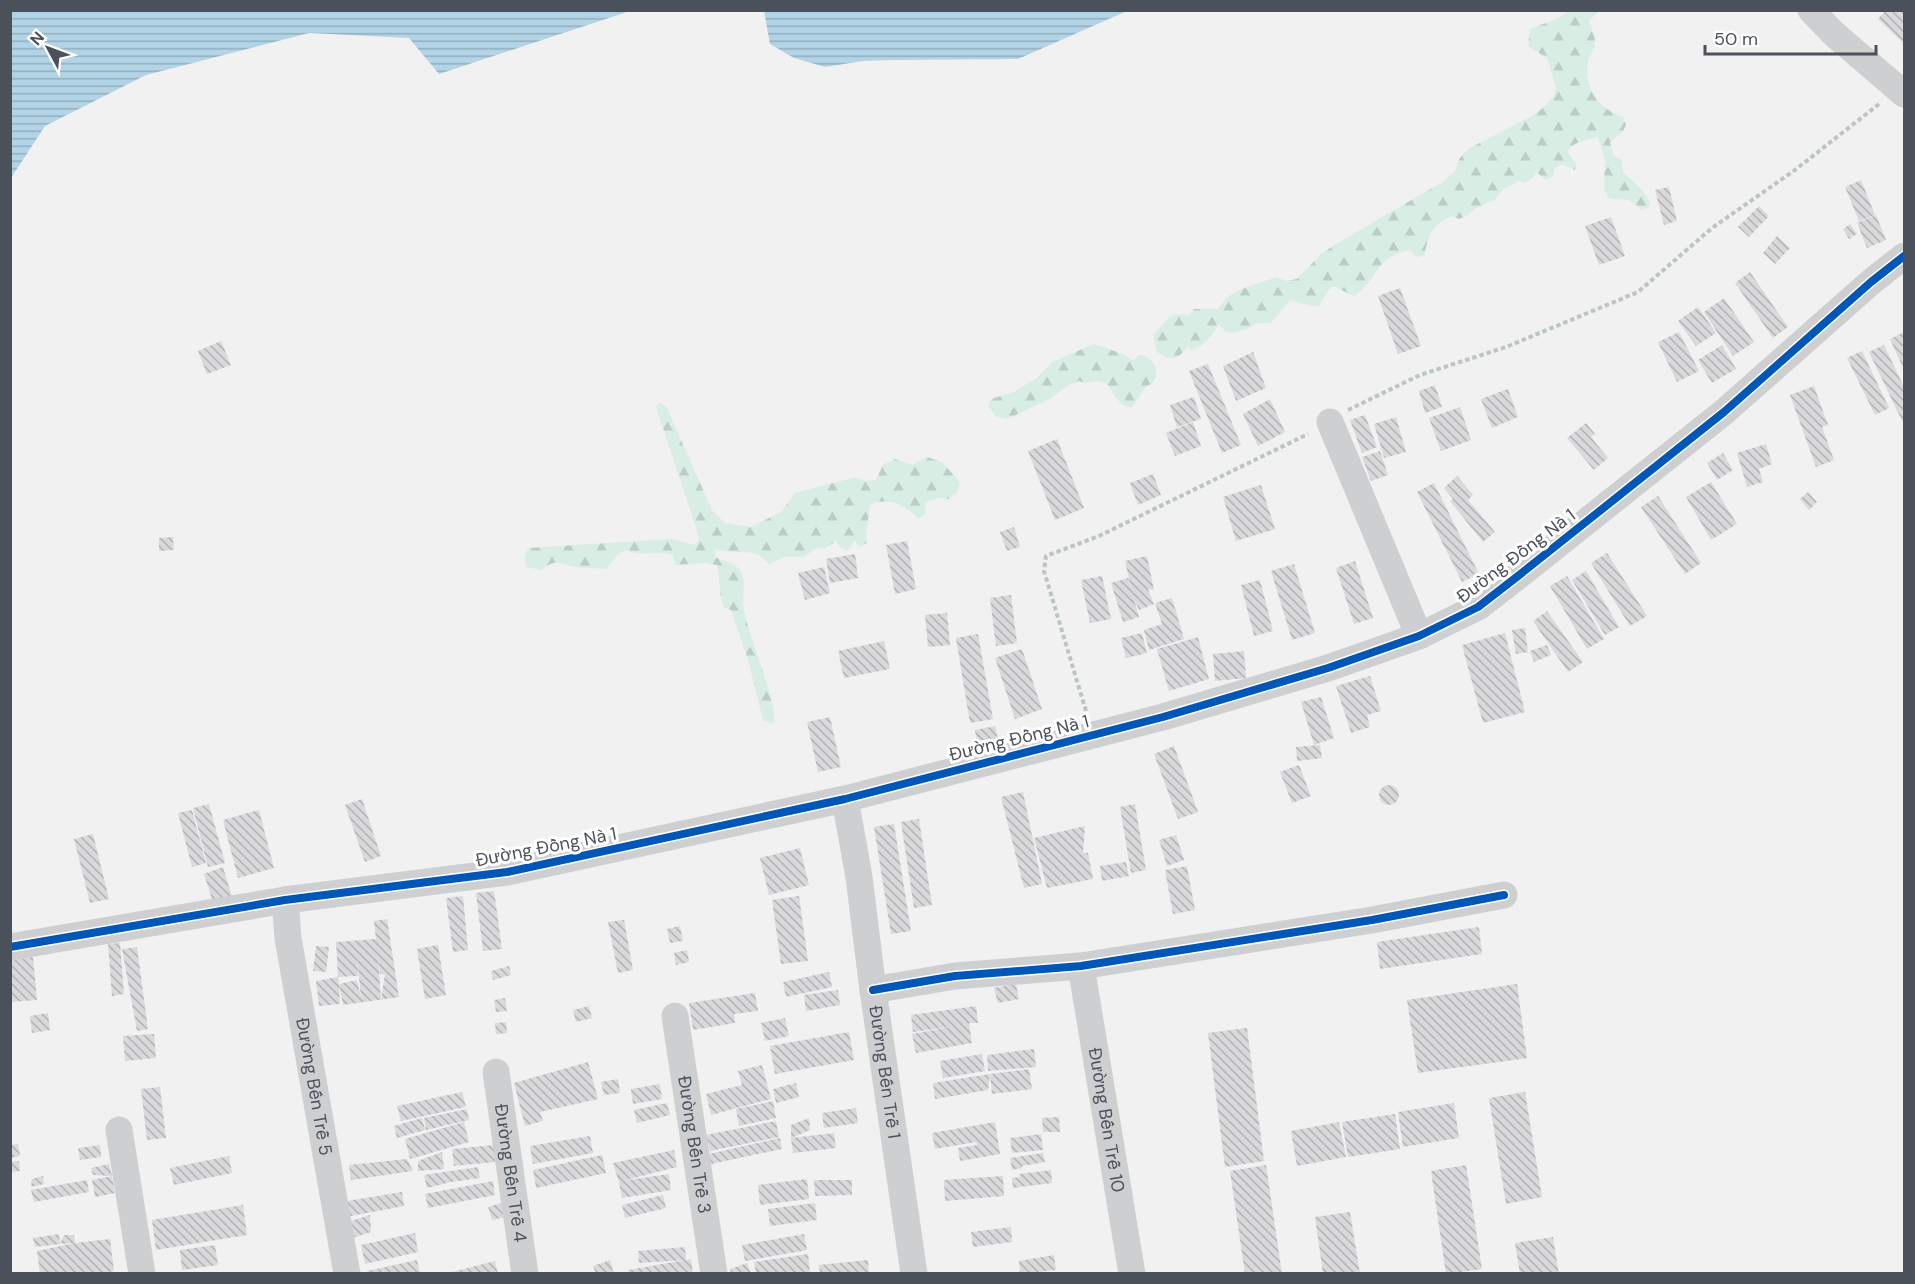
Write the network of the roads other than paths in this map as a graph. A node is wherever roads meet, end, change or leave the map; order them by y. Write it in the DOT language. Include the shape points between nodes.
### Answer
graph roads {
  1 [pos="1811,10"];
  2 [pos="1902,91"];
  3 [pos="1905,256"];
  4 [pos="1330,422"];
  5 [pos="1419,636"];
  6 [pos="845,799"];
  7 [pos="1504,895"];
  8 [pos="285,900"];
  9 [pos="10,947"];
  10 [pos="1081,966"];
  11 [pos="873,990"];
  12 [pos="675,1016"];
  13 [pos="496,1072"];
  14 [pos="119,1130"];
  15 [pos="142,1274"];
  16 [pos="346,1274"];
  17 [pos="525,1274"];
  18 [pos="714,1274"];
  19 [pos="914,1274"];
  20 [pos="1132,1274"];
  1 -- 2 [label="street"];
  3 -- 5 [label="street, Đường Đồng Nà 1" via="1724,412 1479,607"];
  4 -- 5 [label="street"];
  5 -- 6 [label="street, Đường Đồng Nà 1" via="1328,668 1163,717"];
  6 -- 8 [label="street, Đường Đồng Nà 1" via="507,872"];
  6 -- 11 [label="street, Đường Bến Trễ 1"];
  7 -- 10 [label="street"];
  8 -- 9 [label="street, Đường Đồng Nà 1"];
  8 -- 16 [label="street, Đường Bến Trễ 5" via="288,938"];
  10 -- 11 [label="street" via="955,976"];
  10 -- 20 [label="street, Đường Bến Trễ 10"];
  11 -- 19 [label="street, Đường Bến Trễ 1"];
  12 -- 18 [label="street, Đường Bến Trễ 3"];
  13 -- 17 [label="street, Đường Bến Trễ 4"];
  14 -- 15 [label="street"];
}
